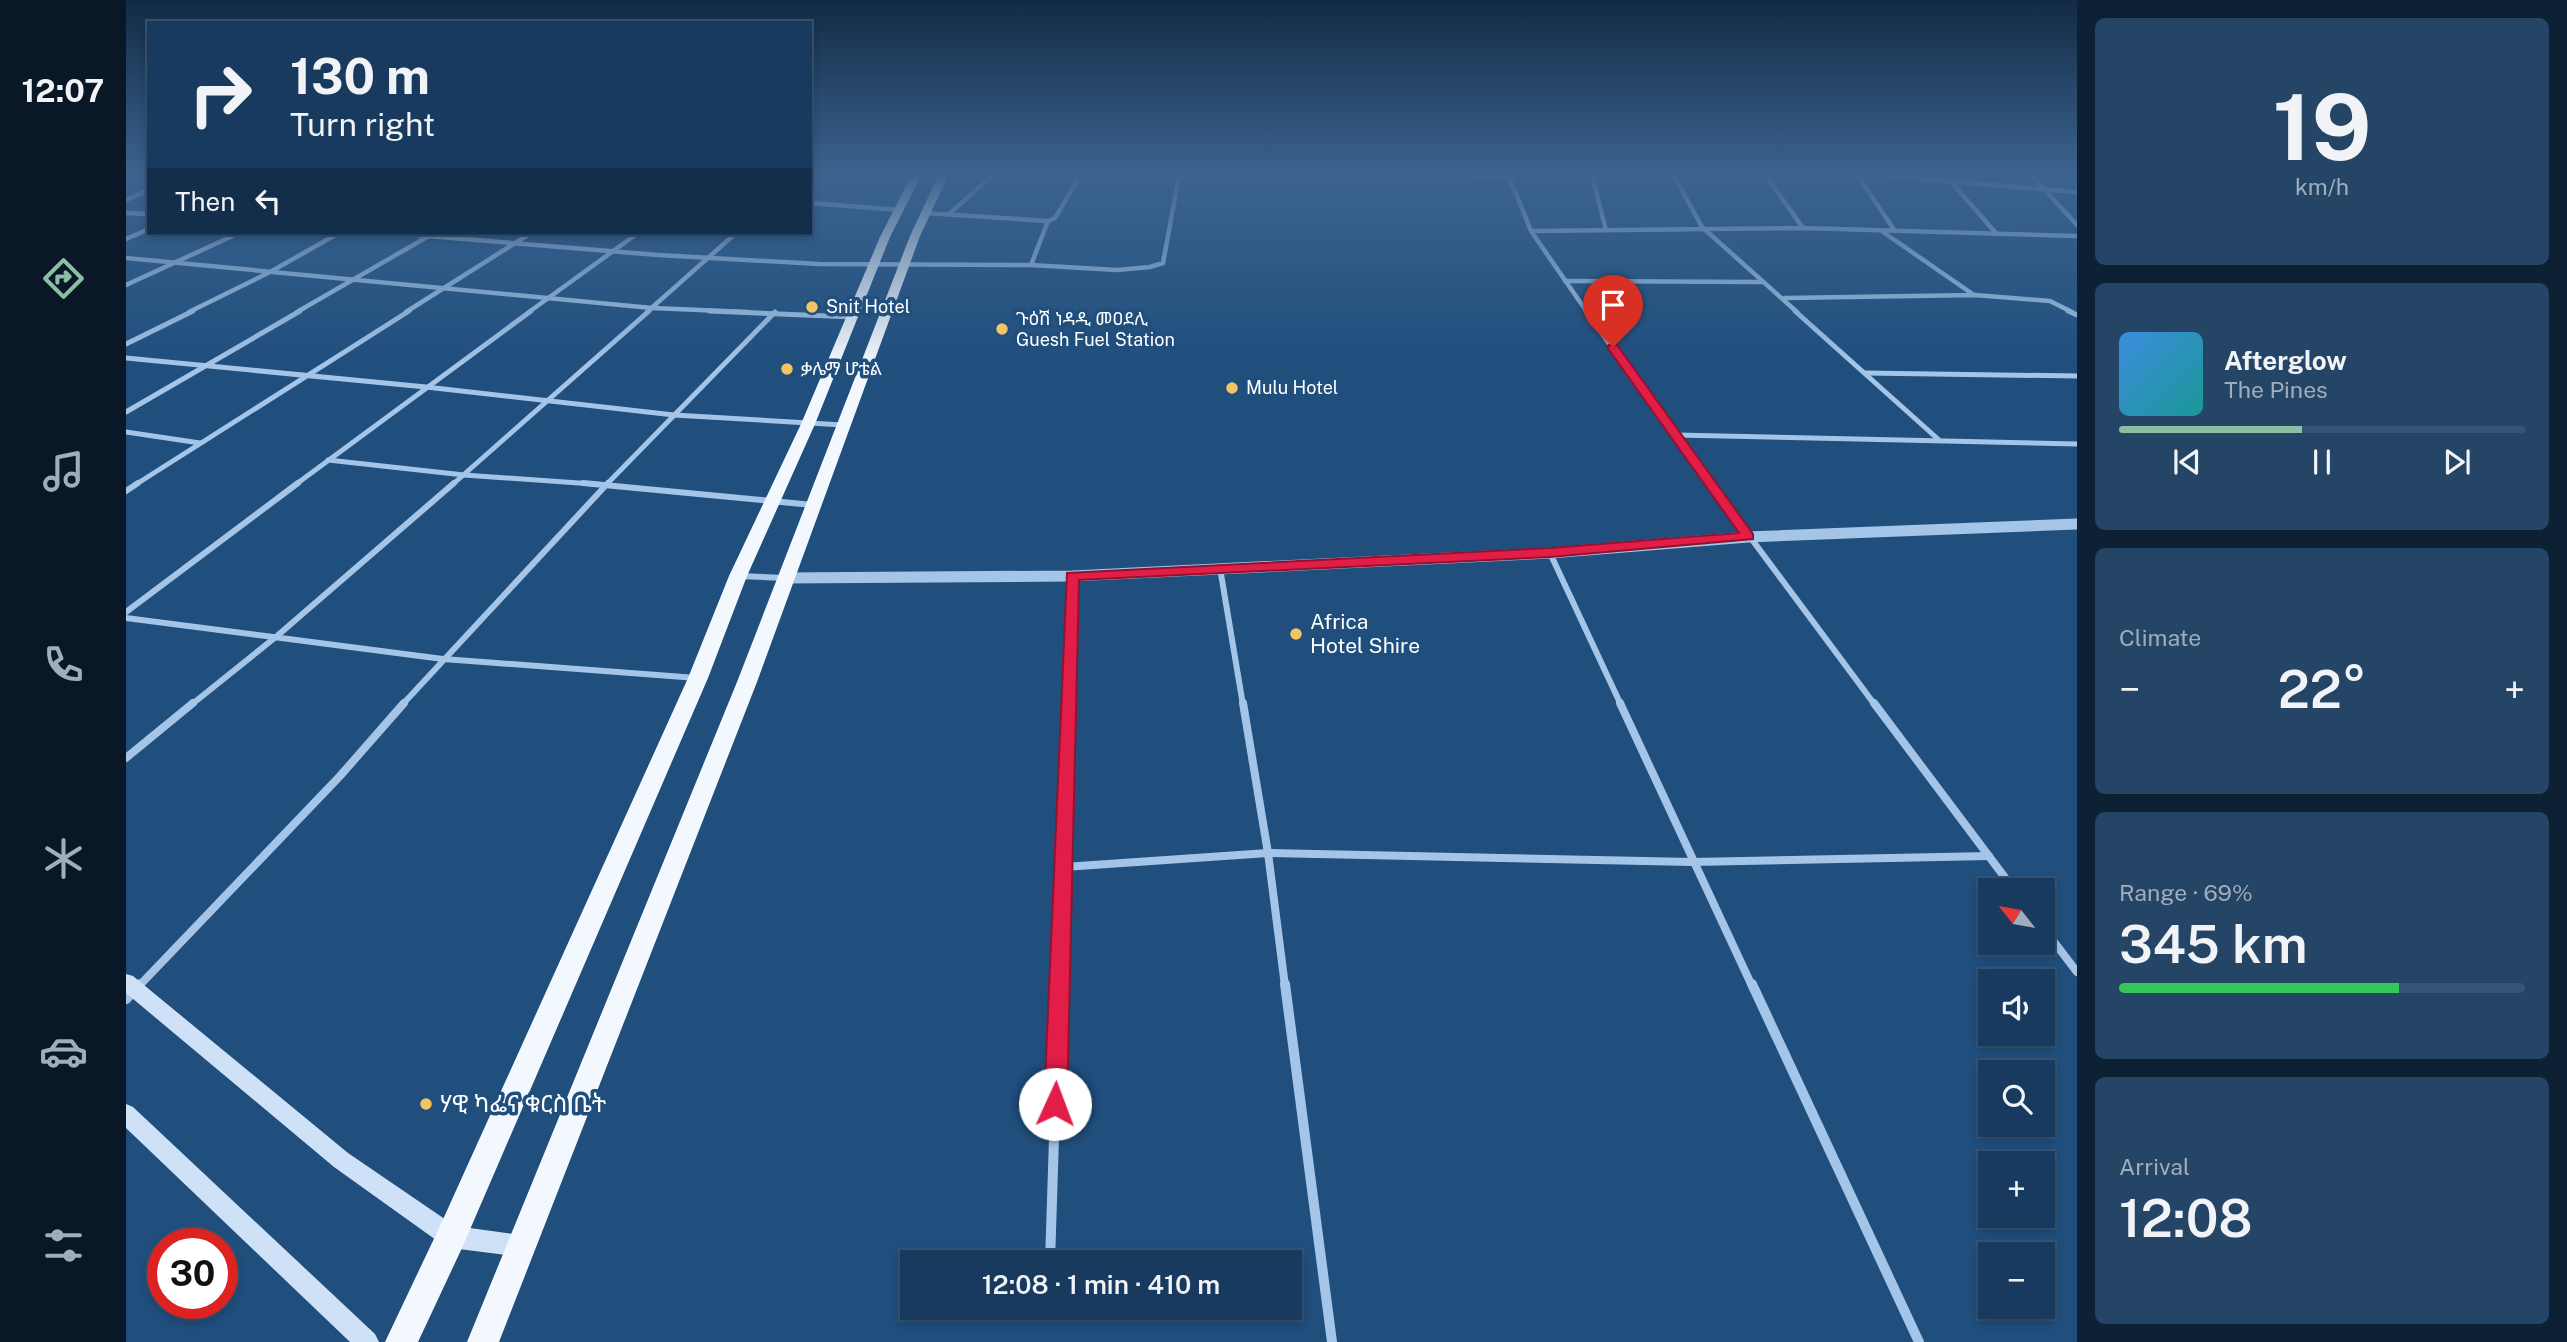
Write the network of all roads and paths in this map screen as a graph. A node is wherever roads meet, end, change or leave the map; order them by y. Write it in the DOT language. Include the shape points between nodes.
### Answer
graph roads {
  1 [pos="227,239"];
  2 [pos="329,239"];
  3 [pos="423,239"];
  4 [pos="456,239"];
  5 [pos="522,239"];
  6 [pos="631,239"];
  7 [pos="729,239"];
  8 [pos="886,239"];
  9 [pos="916,239"];
  10 [pos="1041,239"];
  11 [pos="1167,239"];
  12 [pos="1536,239"];
  13 [pos="1715,239"];
  14 [pos="1892,239"];
  15 [pos="514,244"];
  16 [pos="616,250"];
  17 [pos="707,257"];
  18 [pos="126,258"];
  19 [pos="175,262"];
  20 [pos="873,265"];
  21 [pos="906,265"];
  22 [pos="1031,265"];
  23 [pos="270,271"];
  24 [pos="355,280"];
  25 [pos="1565,281"];
  26 [pos="1764,282"];
  27 [pos="126,285"];
  28 [pos="441,290"];
  29 [pos="1975,295"];
  30 [pos="548,297"];
  31 [pos="1784,298"];
  32 [pos="892,302"];
  33 [pos="652,307"];
  34 [pos="857,309"];
  35 [pos="775,312"];
  36 [pos="2077,315"];
  37 [pos="126,344"];
  38 [pos="126,358"];
  39 [pos="205,366"];
  40 [pos="1864,373"];
  41 [pos="311,375"];
  42 [pos="2077,376"];
  43 [pos="426,387"];
  44 [pos="547,402"];
  45 [pos="126,412"];
  46 [pos="674,415"];
  47 [pos="808,424"];
  48 [pos="845,426"];
  49 [pos="126,432"];
  50 [pos="1676,435"];
  51 [pos="1939,440"];
  52 [pos="201,443"];
  53 [pos="2077,444"];
  54 [pos="327,460"];
  55 [pos="464,475"];
  56 [pos="606,485"];
  57 [pos="126,491"];
  58 [pos="771,502"];
  59 [pos="813,505"];
  60 [pos="2077,524"];
  61 [pos="1748,537"];
  62 [pos="1550,552"];
  63 [pos="1220,568"];
  64 [pos="738,576"];
  65 [pos="1072,576"];
  66 [pos="784,578"];
  67 [pos="126,612"];
  68 [pos="126,618"];
  69 [pos="276,636"];
  70 [pos="443,660"];
  71 [pos="698,678"];
  72 [pos="126,758"];
  73 [pos="1268,853"];
  74 [pos="1989,856"];
  75 [pos="1692,862"];
  76 [pos="1064,867"];
  77 [pos="2005,878"];
  78 [pos="2055,943"];
  79 [pos="2077,972"];
  80 [pos="129,991"];
  81 [pos="126,1114"];
  82 [pos="451,1237"];
  83 [pos="521,1246"];
  84 [pos="1050,1250"];
  85 [pos="368,1342"];
  86 [pos="401,1342"];
  87 [pos="483,1342"];
  88 [pos="1332,1342"];
  89 [pos="1919,1342"];
  1 -- 19 [label="street"];
  2 -- 23 [label="street"];
  3 -- 24 [label="street"];
  4 -- 15 [label="street"];
  5 -- 15 [label="street"];
  6 -- 16 [label="street"];
  7 -- 17 [label="street"];
  8 -- 20 [label="highway"];
  9 -- 21 [label="highway"];
  10 -- 22 [label="street"];
  11 -- 22 [label="street" via="1163,263 1152,268"];
  12 -- 25 [label="street"];
  13 -- 26 [label="street"];
  14 -- 29 [label="street"];
  15 -- 16 [label="street"];
  15 -- 28 [label="street"];
  16 -- 17 [label="street"];
  16 -- 30 [label="street"];
  17 -- 20 [label="street"];
  17 -- 33 [label="street"];
  18 -- 19 [label="street"];
  19 -- 23 [label="street"];
  19 -- 27 [label="street"];
  20 -- 21 [label="street"];
  20 -- 34 [label="highway"];
  21 -- 22 [label="street"];
  21 -- 32 [label="highway"];
  23 -- 24 [label="street"];
  23 -- 37 [label="street"];
  24 -- 28 [label="street"];
  24 -- 39 [label="street"];
  25 -- 26 [label="street"];
  25 -- 50 [label="street"];
  26 -- 31 [label="street"];
  28 -- 30 [label="street"];
  28 -- 41 [label="street"];
  29 -- 31 [label="street"];
  29 -- 36 [label="street" via="2050,301"];
  30 -- 33 [label="street"];
  30 -- 43 [label="street"];
  31 -- 40 [label="street"];
  32 -- 34 [label="highway"];
  32 -- 48 [label="highway"];
  33 -- 35 [label="street"];
  33 -- 44 [label="street"];
  34 -- 35 [label="street"];
  34 -- 47 [label="highway"];
  35 -- 46 [label="street"];
  38 -- 39 [label="street"];
  39 -- 41 [label="street"];
  39 -- 45 [label="street"];
  40 -- 42 [label="street"];
  40 -- 51 [label="street"];
  41 -- 43 [label="street"];
  41 -- 52 [label="street"];
  43 -- 44 [label="street"];
  43 -- 54 [label="street"];
  44 -- 46 [label="street"];
  44 -- 55 [label="street"];
  46 -- 47 [label="street"];
  46 -- 56 [label="street"];
  47 -- 48 [label="street"];
  47 -- 58 [label="highway"];
  48 -- 59 [label="highway"];
  49 -- 52 [label="street"];
  50 -- 51 [label="street"];
  50 -- 61 [label="street"];
  51 -- 53 [label="street"];
  52 -- 57 [label="street"];
  54 -- 55 [label="street"];
  54 -- 67 [label="street"];
  55 -- 56 [label="street"];
  55 -- 69 [label="street"];
  56 -- 58 [label="street"];
  56 -- 70 [label="street"];
  58 -- 59 [label="street"];
  58 -- 64 [label="highway"];
  59 -- 66 [label="highway"];
  60 -- 61 [label="street"];
  61 -- 62 [label="street"];
  61 -- 74 [label="street"];
  62 -- 63 [label="street"];
  62 -- 75 [label="street"];
  63 -- 65 [label="street"];
  63 -- 73 [label="street"];
  64 -- 66 [label="street"];
  64 -- 71 [label="highway"];
  65 -- 66 [label="street"];
  65 -- 76 [label="street"];
  66 -- 83 [label="highway" via="747,682"];
  68 -- 69 [label="street"];
  69 -- 70 [label="street"];
  69 -- 72 [label="street"];
  70 -- 71 [label="street"];
  70 -- 80 [label="street" via="340,776"];
  71 -- 82 [label="highway"];
  73 -- 75 [label="street"];
  73 -- 76 [label="street"];
  73 -- 88 [label="street"];
  74 -- 75 [label="street"];
  74 -- 77 [label="street"];
  75 -- 89 [label="street"];
  76 -- 84 [label="street"];
  78 -- 79 [label="street"];
  80 -- 82 [label="main road" via="341,1160"];
  81 -- 85 [label="main road"];
  82 -- 83 [label="main road"];
  82 -- 86 [label="highway"];
  83 -- 87 [label="highway"];
}
